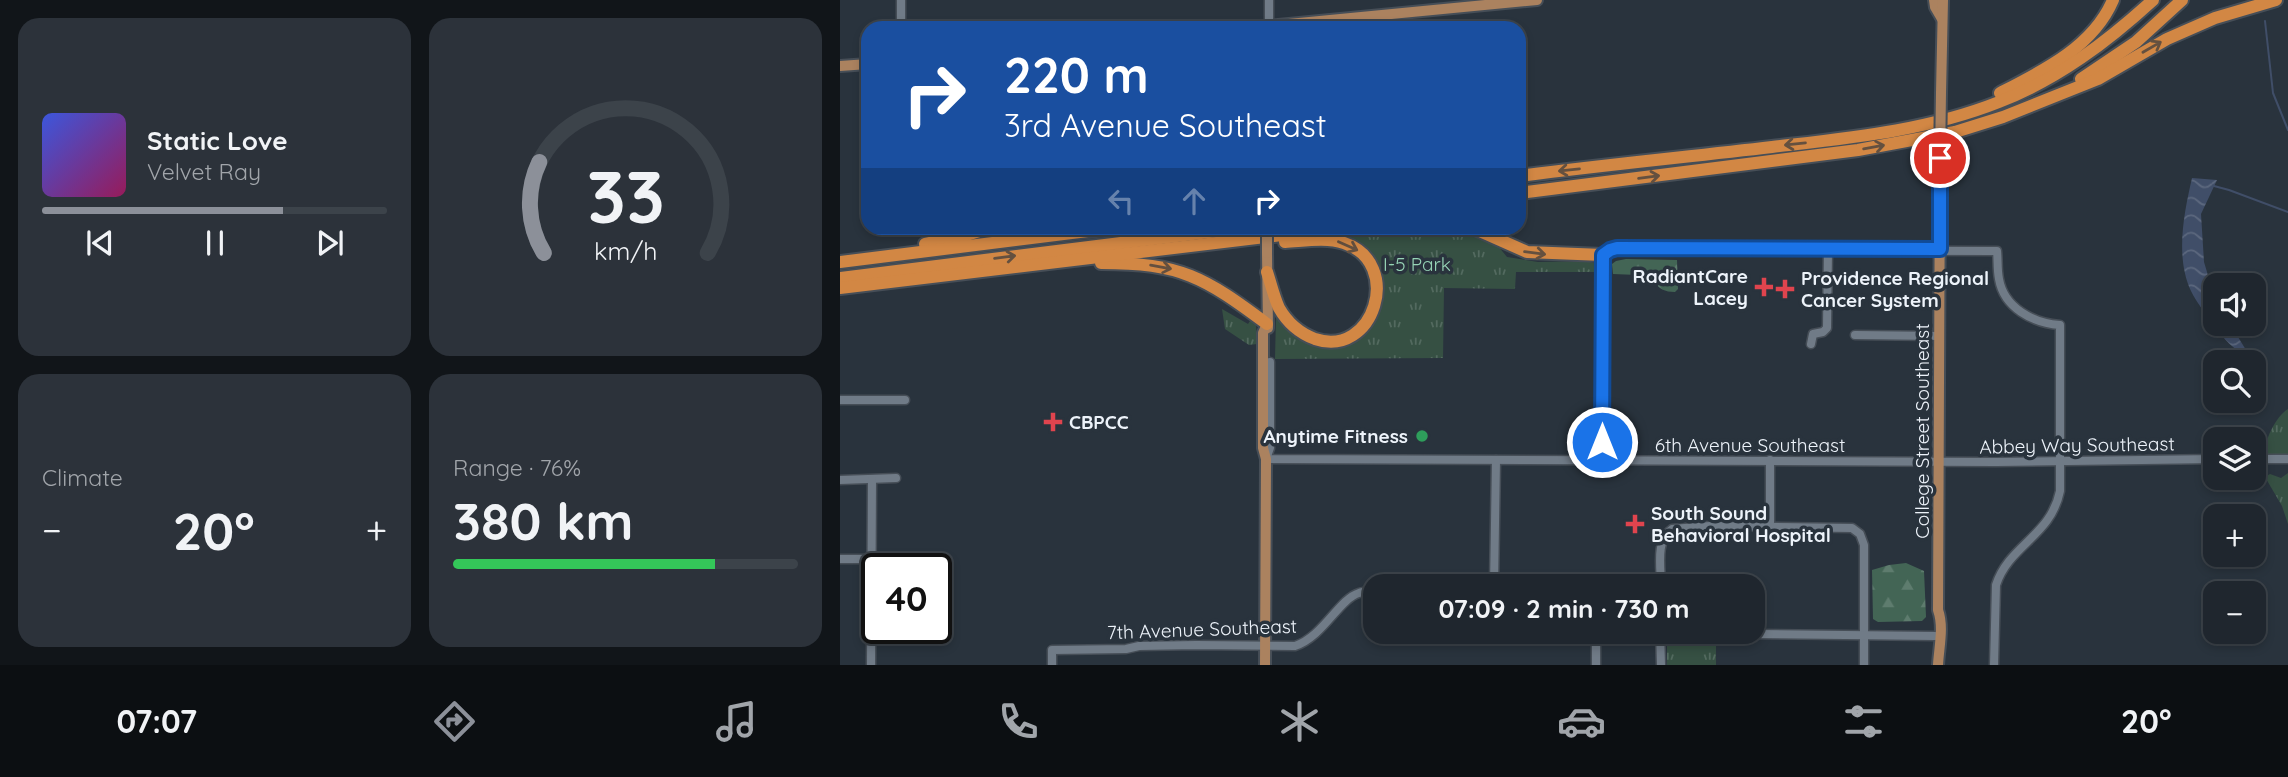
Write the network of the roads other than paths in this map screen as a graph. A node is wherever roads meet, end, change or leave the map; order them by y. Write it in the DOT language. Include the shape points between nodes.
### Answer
graph roads {
  1 [pos="901,0"];
  2 [pos="1269,0"];
  3 [pos="1537,0"];
  4 [pos="1934,0"];
  5 [pos="1943,0"];
  6 [pos="2113,0"];
  7 [pos="2153,0"];
  8 [pos="2182,0"];
  9 [pos="2276,0"];
  10 [pos="1516,1"];
  11 [pos="1942,19"];
  12 [pos="901,21"];
  13 [pos="1269,21"];
  14 [pos="1326,21"];
  15 [pos="861,64"];
  16 [pos="840,66"];
  17 [pos="2047,99"];
  18 [pos="1951,119"];
  19 [pos="1526,175"];
  20 [pos="1526,192"];
  21 [pos="966,235"];
  22 [pos="1056,235"];
  23 [pos="1185,235"];
  24 [pos="1268,235"];
  25 [pos="1283,235"];
  26 [pos="1486,235"];
  27 [pos="1208,244"];
  28 [pos="1940,249"];
  29 [pos="1828,250"];
  30 [pos="1603,255"];
  31 [pos="847,261"];
  32 [pos="1044,264"];
  33 [pos="1267,272"];
  34 [pos="840,278"];
  35 [pos="840,288"];
  36 [pos="1267,324"];
  37 [pos="1855,335"];
  38 [pos="1940,336"];
  39 [pos="1811,344"];
  40 [pos="1270,362"];
  41 [pos="840,400"];
  42 [pos="905,400"];
  43 [pos="2203,459"];
  44 [pos="2266,459"];
  45 [pos="2288,459"];
  46 [pos="1266,460"];
  47 [pos="1496,460"];
  48 [pos="1602,460"];
  49 [pos="1770,460"];
  50 [pos="1939,461"];
  51 [pos="2060,462"];
  52 [pos="896,478"];
  53 [pos="840,480"];
  54 [pos="872,480"];
  55 [pos="1770,527"];
  56 [pos="871,553"];
  57 [pos="840,559"];
  58 [pos="861,559"];
  59 [pos="1494,574"];
  60 [pos="1661,574"];
  61 [pos="1363,592"];
  62 [pos="1938,610"];
  63 [pos="1765,634"];
  64 [pos="1864,635"];
  65 [pos="1935,636"];
  66 [pos="871,644"];
  67 [pos="1596,644"];
  68 [pos="1660,644"];
  69 [pos="1265,646"];
  70 [pos="1938,662"];
  71 [pos="871,665"];
  72 [pos="1052,665"];
  73 [pos="1265,665"];
  74 [pos="1596,665"];
  75 [pos="1661,665"];
  76 [pos="1864,665"];
  77 [pos="1994,665"];
  1 -- 12 [label="street"];
  2 -- 13 [label="street"];
  3 -- 10 [label="main road"];
  4 -- 11 [label="main road"];
  5 -- 11 [label="main road, College Street Southeast"];
  6 -- 18 [label="highway" via="2096,30 2060,60"];
  7 -- 18 [label="highway" via="2060,72"];
  8 -- 17 [label="highway" via="2136,42"];
  17 -- 9 [label="highway, one-way" via="2098,79 2167,39 2215,18"];
  10 -- 14 [label="main road"];
  11 -- 28 [label="main road, College Street Southeast, bridge"];
  15 -- 16 [label="main road"];
  20 -- 17 [label="highway, one-way" via="1909,141 1967,128"];
  18 -- 19 [label="highway, one-way" via="1857,137"];
  21 -- 31 [label="highway"];
  22 -- 31 [label="highway"];
  34 -- 23 [label="highway, one-way"];
  24 -- 33 [label="main road, bridge"];
  25 -- 27 [label="highway"];
  26 -- 30 [label="highway, one-way" via="1527,252"];
  27 -- 32 [label="highway"];
  27 -- 33 [label="highway, one-way" via="1322,240 1346,244 1371,264 1377,286 1374,308 1364,326 1350,337 1328,342 1312,338 1296,329 1281,311"];
  28 -- 29 [label="street"];
  28 -- 38 [label="main road, College Street Southeast"];
  28 -- 51 [label="street" via="1997,251 2000,285 2013,305 2040,322 2060,325"];
  29 -- 30 [label="street" via="1617,248"];
  29 -- 39 [label="street" via="1827,328 1813,334"];
  30 -- 48 [label="street"];
  32 -- 35 [label="highway"];
  32 -- 36 [label="highway, one-way" via="1170,268 1209,284"];
  33 -- 36 [label="main road"];
  36 -- 40 [label="main road"];
  36 -- 46 [label="main road" via="1263,333"];
  37 -- 38 [label="street"];
  38 -- 50 [label="main road, College Street Southeast"];
  40 -- 46 [label="street" via="1270,448"];
  41 -- 42 [label="street"];
  43 -- 51 [label="street, Abbey Way Southeast"];
  44 -- 45 [label="street"];
  46 -- 47 [label="street, 6th Avenue Southeast"];
  46 -- 69 [label="main road"];
  47 -- 48 [label="street, 6th Avenue Southeast"];
  47 -- 59 [label="street"];
  48 -- 49 [label="street, 6th Avenue Southeast"];
  49 -- 50 [label="street, 6th Avenue Southeast"];
  49 -- 55 [label="street"];
  50 -- 51 [label="street, Abbey Way Southeast"];
  50 -- 62 [label="main road, College Street Southeast"];
  51 -- 77 [label="street" via="2060,491 2051,518 2011,559 1996,585"];
  52 -- 54 [label="street"];
  53 -- 54 [label="street"];
  54 -- 56 [label="street"];
  55 -- 60 [label="street" via="1672,528 1661,544"];
  55 -- 64 [label="street" via="1846,527 1860,534 1864,545"];
  57 -- 58 [label="street"];
  61 -- 69 [label="street, 7th Avenue Southeast" via="1302,643"];
  62 -- 65 [label="main road, College Street Southeast"];
  62 -- 70 [label="main road, College Street Southeast"];
  63 -- 64 [label="street"];
  64 -- 65 [label="street"];
  64 -- 76 [label="street"];
  65 -- 70 [label="main road, College Street Southeast"];
  66 -- 71 [label="street"];
  67 -- 74 [label="street"];
  68 -- 75 [label="street"];
  69 -- 72 [label="street, 7th Avenue Southeast" via="1052,650"];
  69 -- 73 [label="main road"];
}
